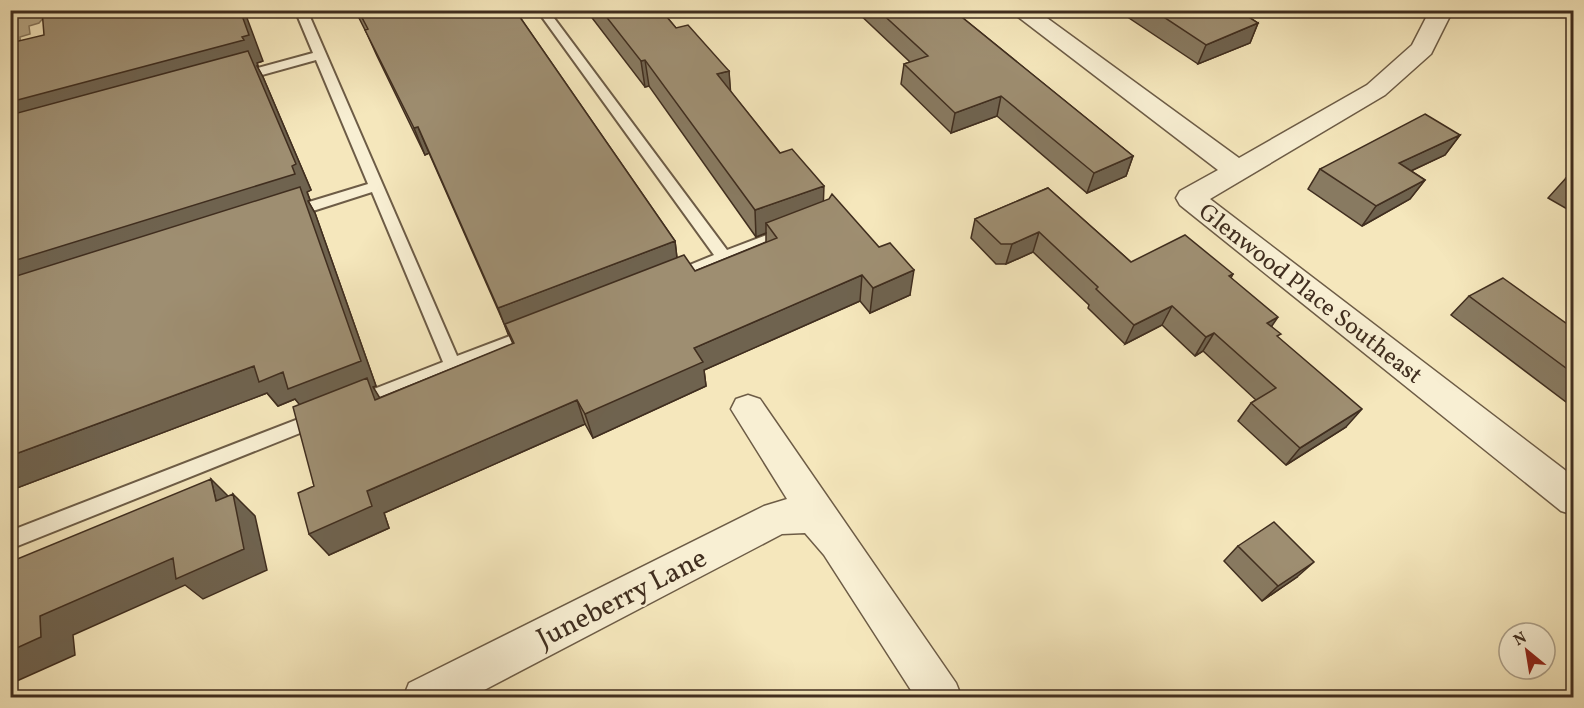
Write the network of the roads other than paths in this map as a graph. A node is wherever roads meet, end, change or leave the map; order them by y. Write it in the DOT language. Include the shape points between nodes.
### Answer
graph roads {
  1 [pos="301,10"];
  2 [pos="542,10"];
  3 [pos="1020,10"];
  4 [pos="1442,10"];
  5 [pos="320,54"];
  6 [pos="230,80"];
  7 [pos="1237,170"];
  8 [pos="376,186"];
  9 [pos="276,218"];
  10 [pos="800,228"];
  11 [pos="724,258"];
  12 [pos="659,284"];
  13 [pos="550,326"];
  14 [pos="453,365"];
  15 [pos="748,409"];
  16 [pos="1574,499"];
  17 [pos="822,521"];
  18 [pos="10,540"];
  19 [pos="423,698"];
  20 [pos="941,698"];
  1 -- 5 [label="lane"];
  2 -- 11 [label="lane"];
  3 -- 7 [label="street"];
  4 -- 7 [label="street" via="1422,49 1376,90"];
  5 -- 6 [label="lane"];
  5 -- 8 [label="lane"];
  7 -- 16 [label="street, Glenwood Place Southeast" via="1190,198"];
  8 -- 9 [label="lane"];
  8 -- 14 [label="lane"];
  10 -- 11 [label="lane"];
  11 -- 12 [label="lane"];
  13 -- 14 [label="lane"];
  14 -- 18 [label="lane"];
  15 -- 17 [label="street"];
  17 -- 19 [label="street, Juneberry Lane" via="802,514 777,518"];
  17 -- 20 [label="street"];
}
